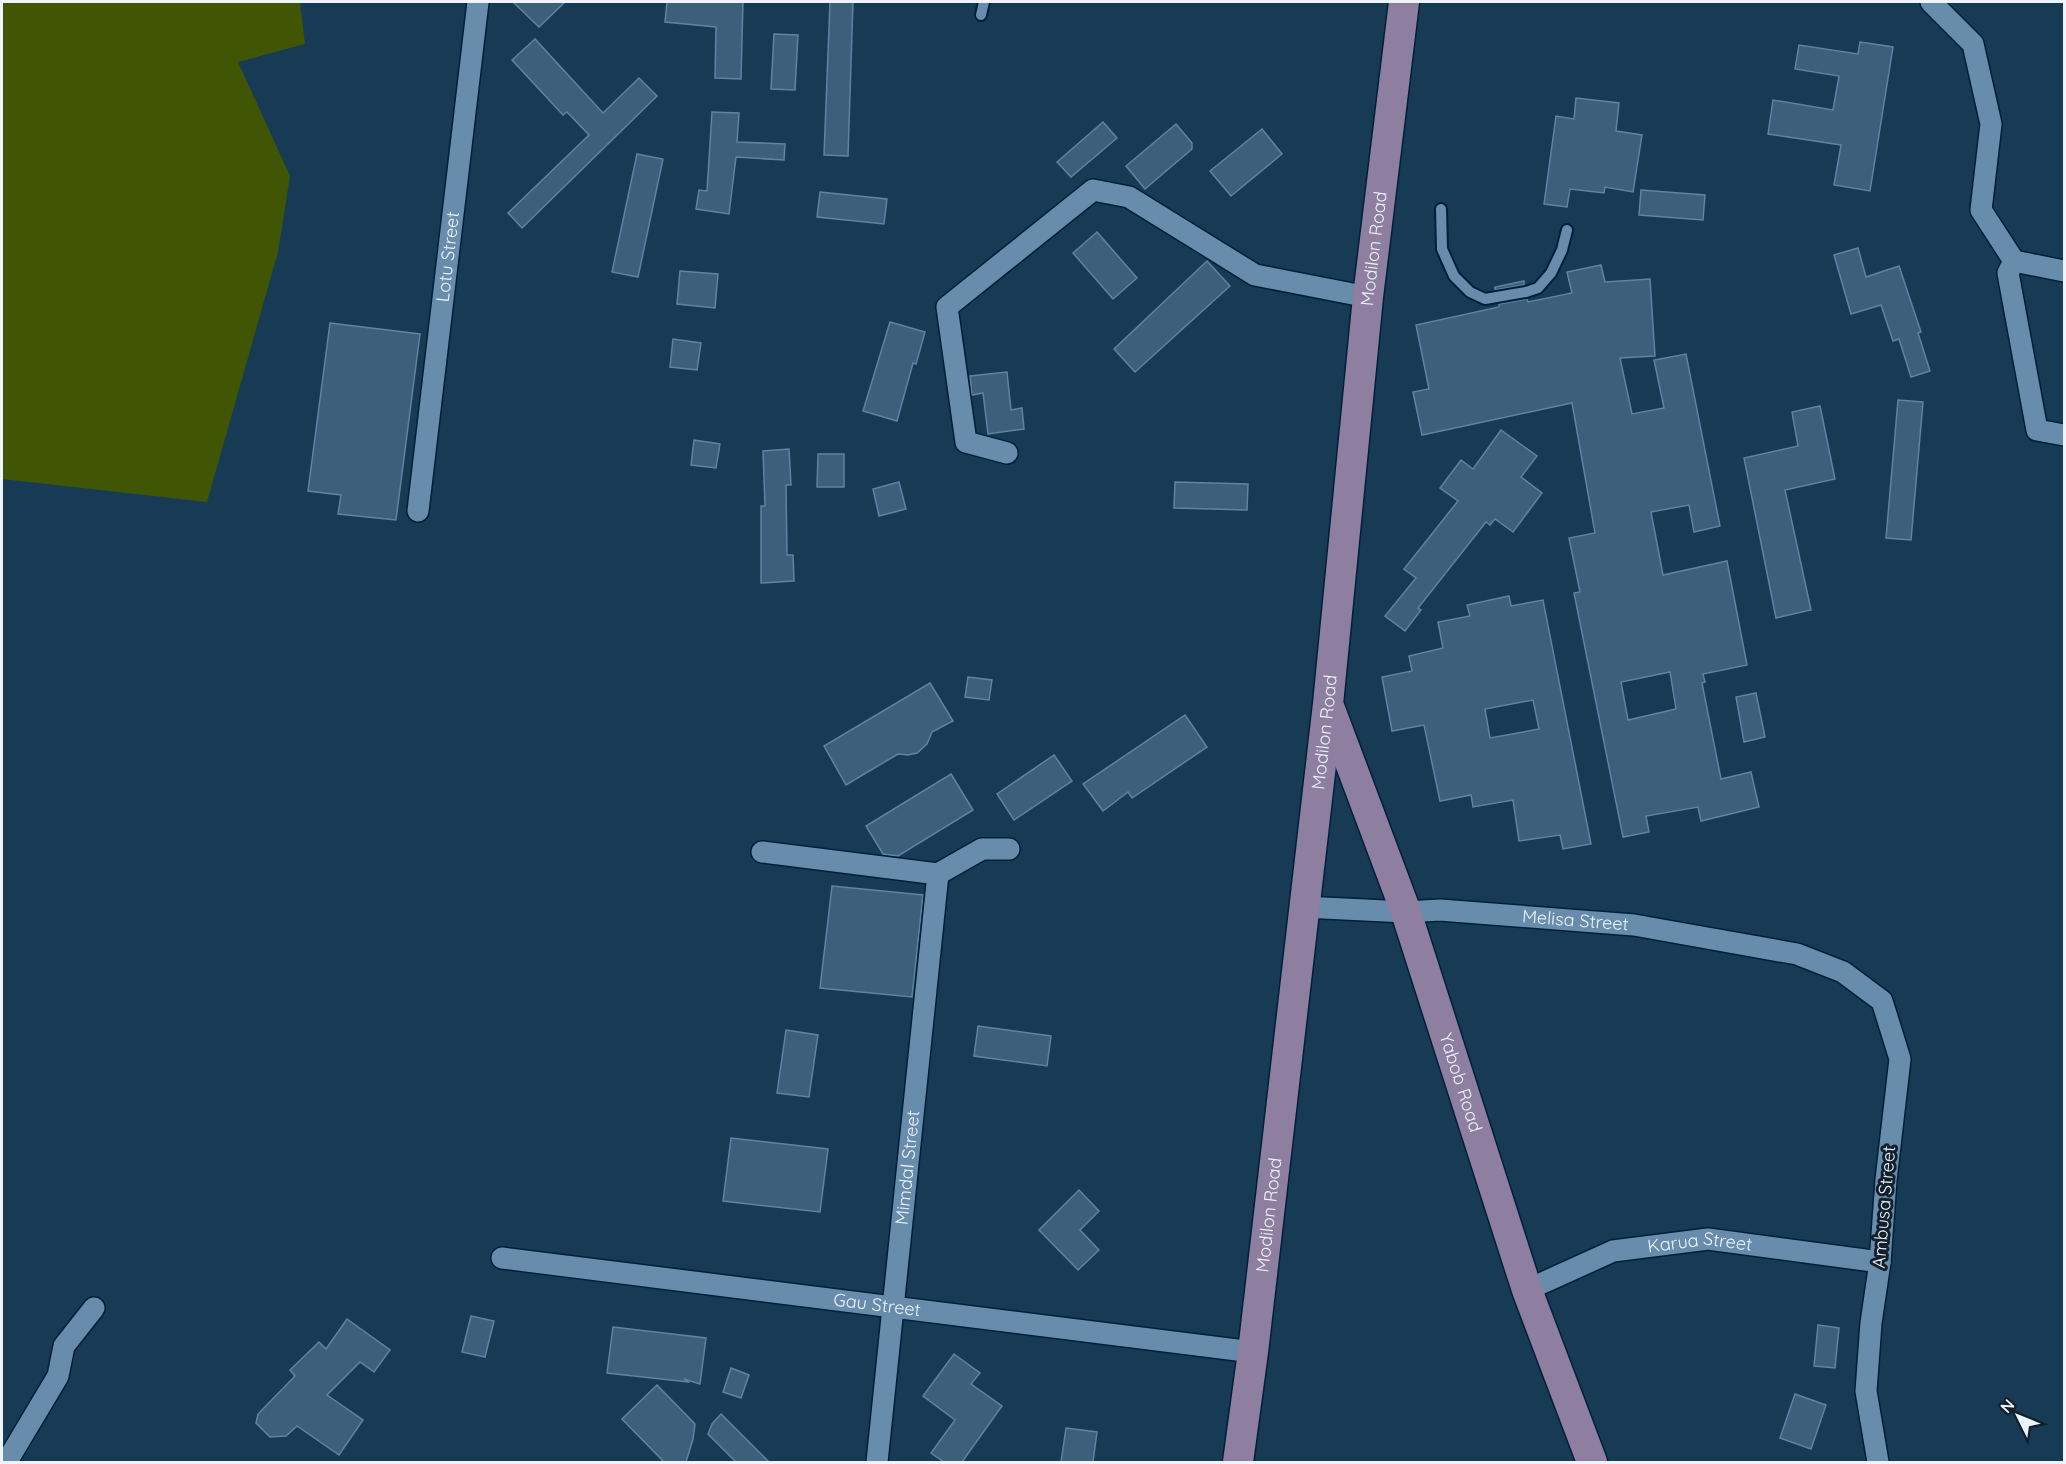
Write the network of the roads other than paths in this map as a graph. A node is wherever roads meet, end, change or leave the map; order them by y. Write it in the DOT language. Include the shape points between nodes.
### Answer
graph roads {
  1 [pos="478,2"];
  2 [pos="984,2"];
  3 [pos="1404,2"];
  4 [pos="1931,2"];
  5 [pos="981,15"];
  6 [pos="1441,209"];
  7 [pos="1567,230"];
  8 [pos="2014,261"];
  9 [pos="2064,272"];
  10 [pos="1368,297"];
  11 [pos="2064,435"];
  12 [pos="1007,453"];
  13 [pos="418,511"];
  14 [pos="1328,704"];
  15 [pos="1009,849"];
  16 [pos="762,852"];
  17 [pos="938,874"];
  18 [pos="1303,907"];
  19 [pos="1406,912"];
  20 [pos="1843,972"];
  21 [pos="502,1258"];
  22 [pos="1880,1262"];
  23 [pos="1527,1290"];
  24 [pos="94,1308"];
  25 [pos="893,1308"];
  26 [pos="1253,1352"];
  27 [pos="8,1462"];
  28 [pos="877,1462"];
  29 [pos="1238,1462"];
  30 [pos="1592,1462"];
  31 [pos="1878,1462"];
  1 -- 13 [label="street, Lotu Street"];
  2 -- 5 [label="lane"];
  3 -- 10 [label="main road, Modilon Road"];
  4 -- 8 [label="street" via="1973,44 1990,124 1980,210"];
  6 -- 7 [label="lane" via="1442,249 1454,276 1470,292 1485,299 1538,288 1551,273"];
  8 -- 9 [label="street"];
  8 -- 11 [label="street" via="2008,273 2037,430"];
  10 -- 12 [label="street" via="1255,275 1129,197 1093,190 947,307 966,442"];
  10 -- 14 [label="main road, Modilon Road"];
  14 -- 18 [label="main road, Modilon Road"];
  14 -- 19 [label="main road, Yabob Road"];
  15 -- 17 [label="street" via="982,849"];
  16 -- 17 [label="street"];
  17 -- 25 [label="street, Mimdal Street"];
  18 -- 19 [label="street, Melisa Street"];
  18 -- 26 [label="main road, Modilon Road"];
  19 -- 20 [label="street, Melisa Street" via="1440,910 1634,925 1797,954"];
  19 -- 23 [label="main road, Yabob Road"];
  20 -- 22 [label="street, Ambusa Street" via="1881,1001 1900,1059"];
  21 -- 25 [label="street, Gau Street"];
  22 -- 23 [label="street, Karua Street" via="1708,1239 1613,1251"];
  22 -- 31 [label="street, Ambusa Street" via="1866,1391"];
  23 -- 30 [label="main road, Yabob Road"];
  24 -- 27 [label="street" via="64,1346 57,1376"];
  25 -- 26 [label="street, Gau Street"];
  25 -- 28 [label="street, Mimdal Street"];
  26 -- 29 [label="main road, Modilon Road"];
}
